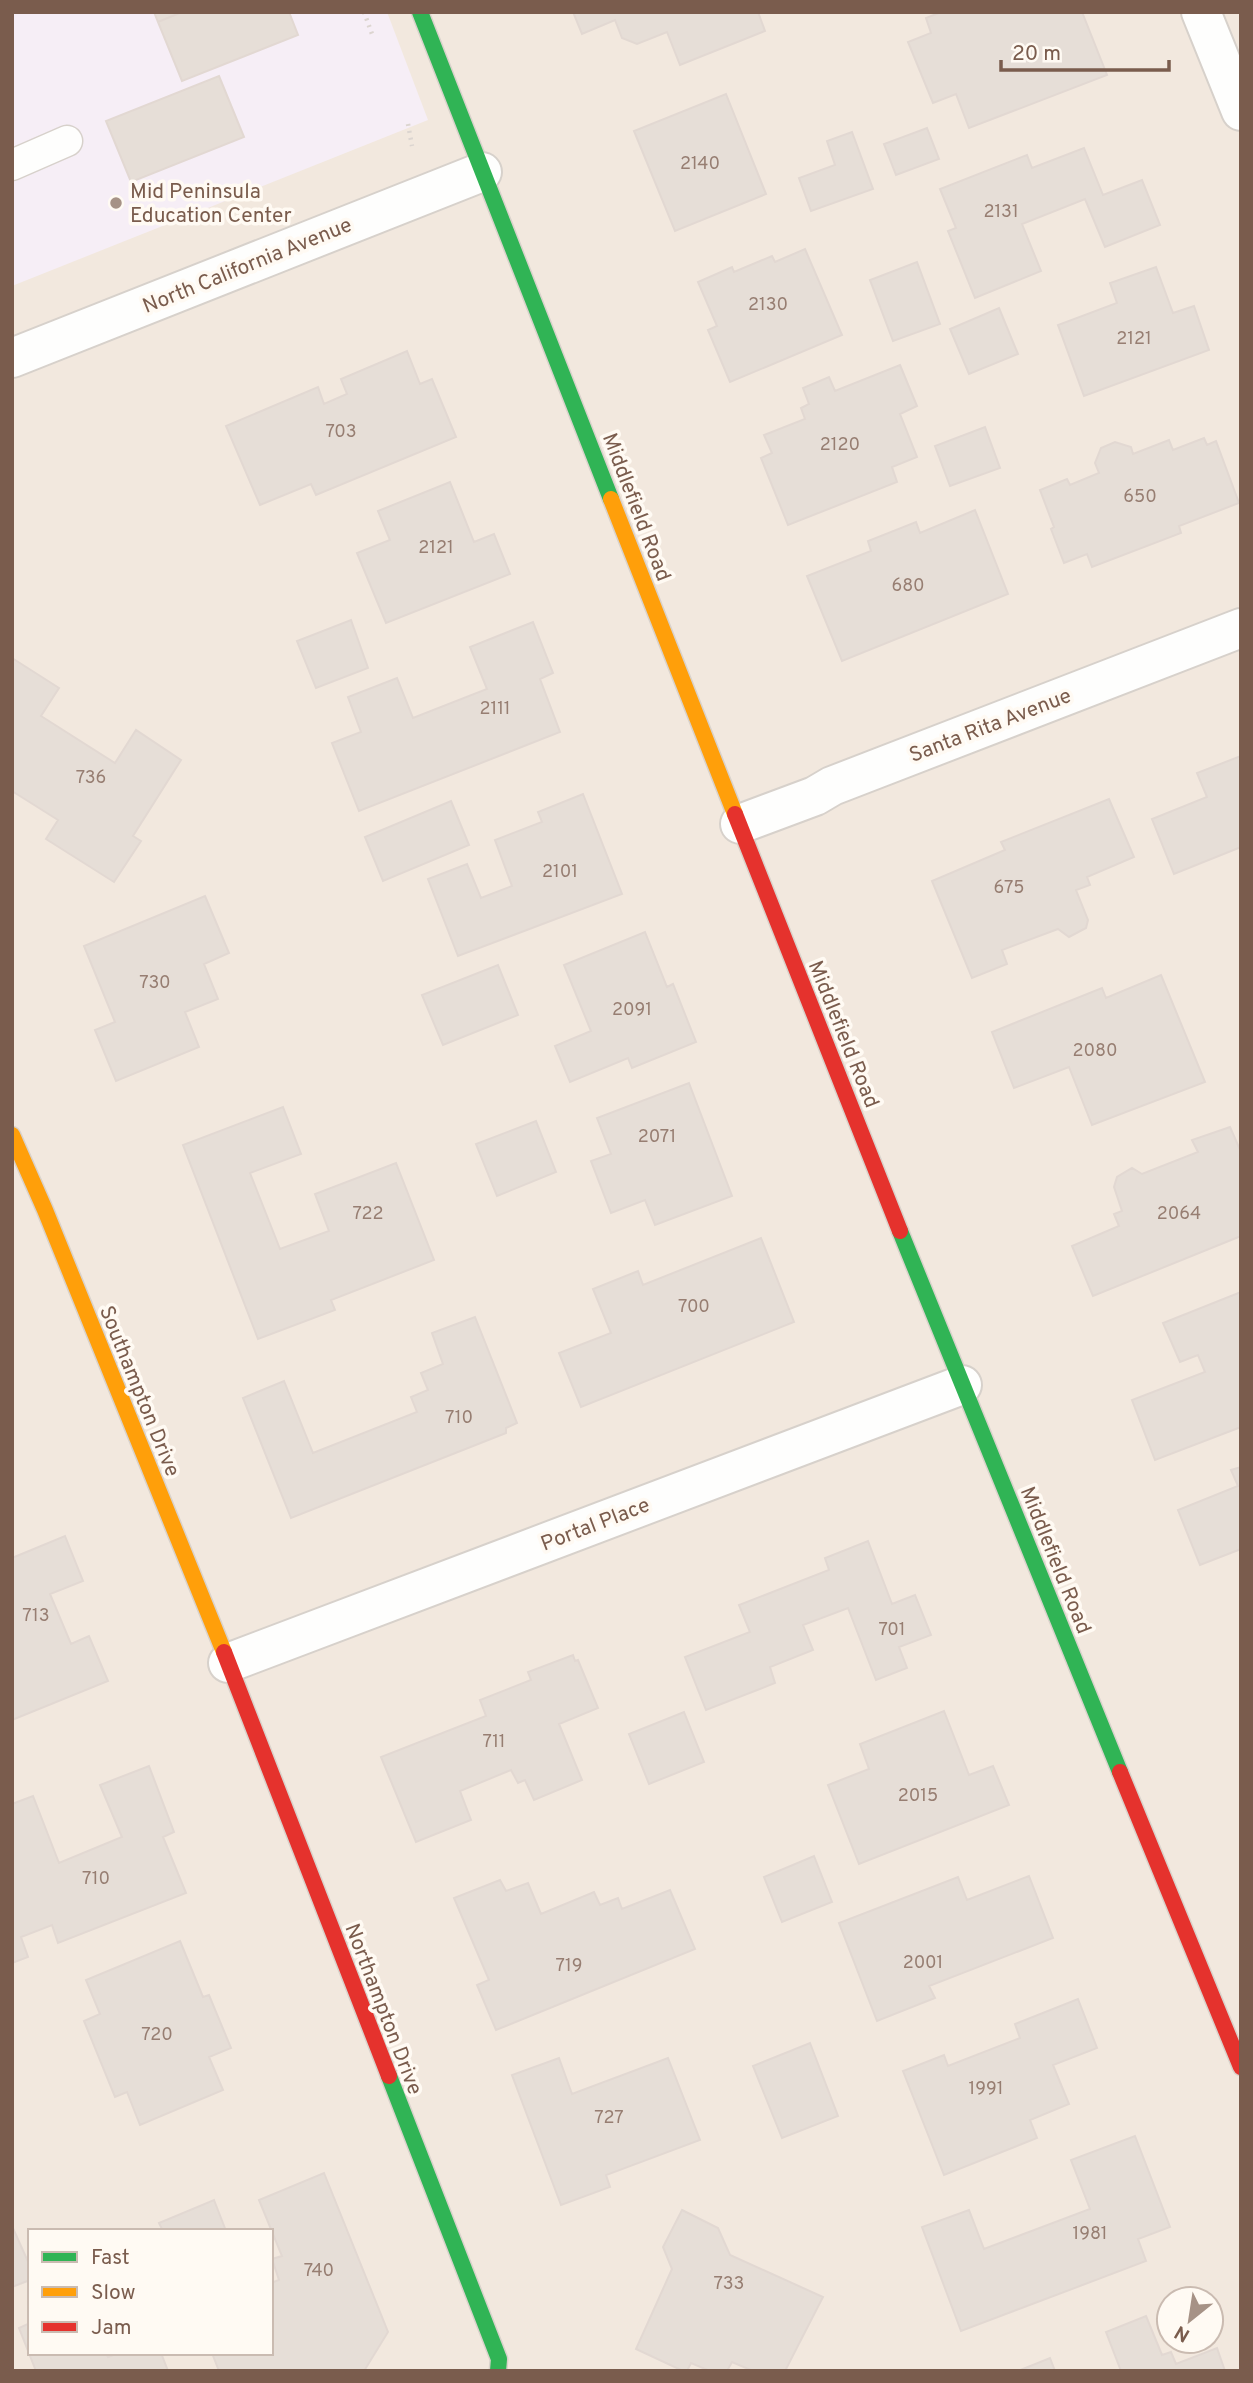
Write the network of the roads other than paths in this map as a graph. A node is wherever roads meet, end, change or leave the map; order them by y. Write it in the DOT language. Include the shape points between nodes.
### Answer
graph roads {
  1 [pos="421,12"];
  2 [pos="1201,12"];
  3 [pos="1241,111"];
  4 [pos="67,141"];
  5 [pos="12,165"];
  6 [pos="482,172"];
  7 [pos="12,358"];
  8 [pos="1241,628"];
  9 [pos="740,824"];
  10 [pos="12,1135"];
  11 [pos="962,1385"];
  12 [pos="228,1663"];
  13 [pos="1241,2067"];
  14 [pos="498,2371"];
  1 -- 6 [label="main road, Middlefield Road"];
  2 -- 3 [label="street"];
  4 -- 5 [label="lane"];
  6 -- 7 [label="street, North California Avenue"];
  6 -- 9 [label="main road, Middlefield Road"];
  8 -- 9 [label="street, Santa Rita Avenue"];
  9 -- 11 [label="main road, Middlefield Road"];
  10 -- 12 [label="main road, Southampton Drive"];
  11 -- 12 [label="street, Portal Place"];
  11 -- 13 [label="main road, Middlefield Road"];
  12 -- 14 [label="main road, Northampton Drive" via="499,2359"];
}
